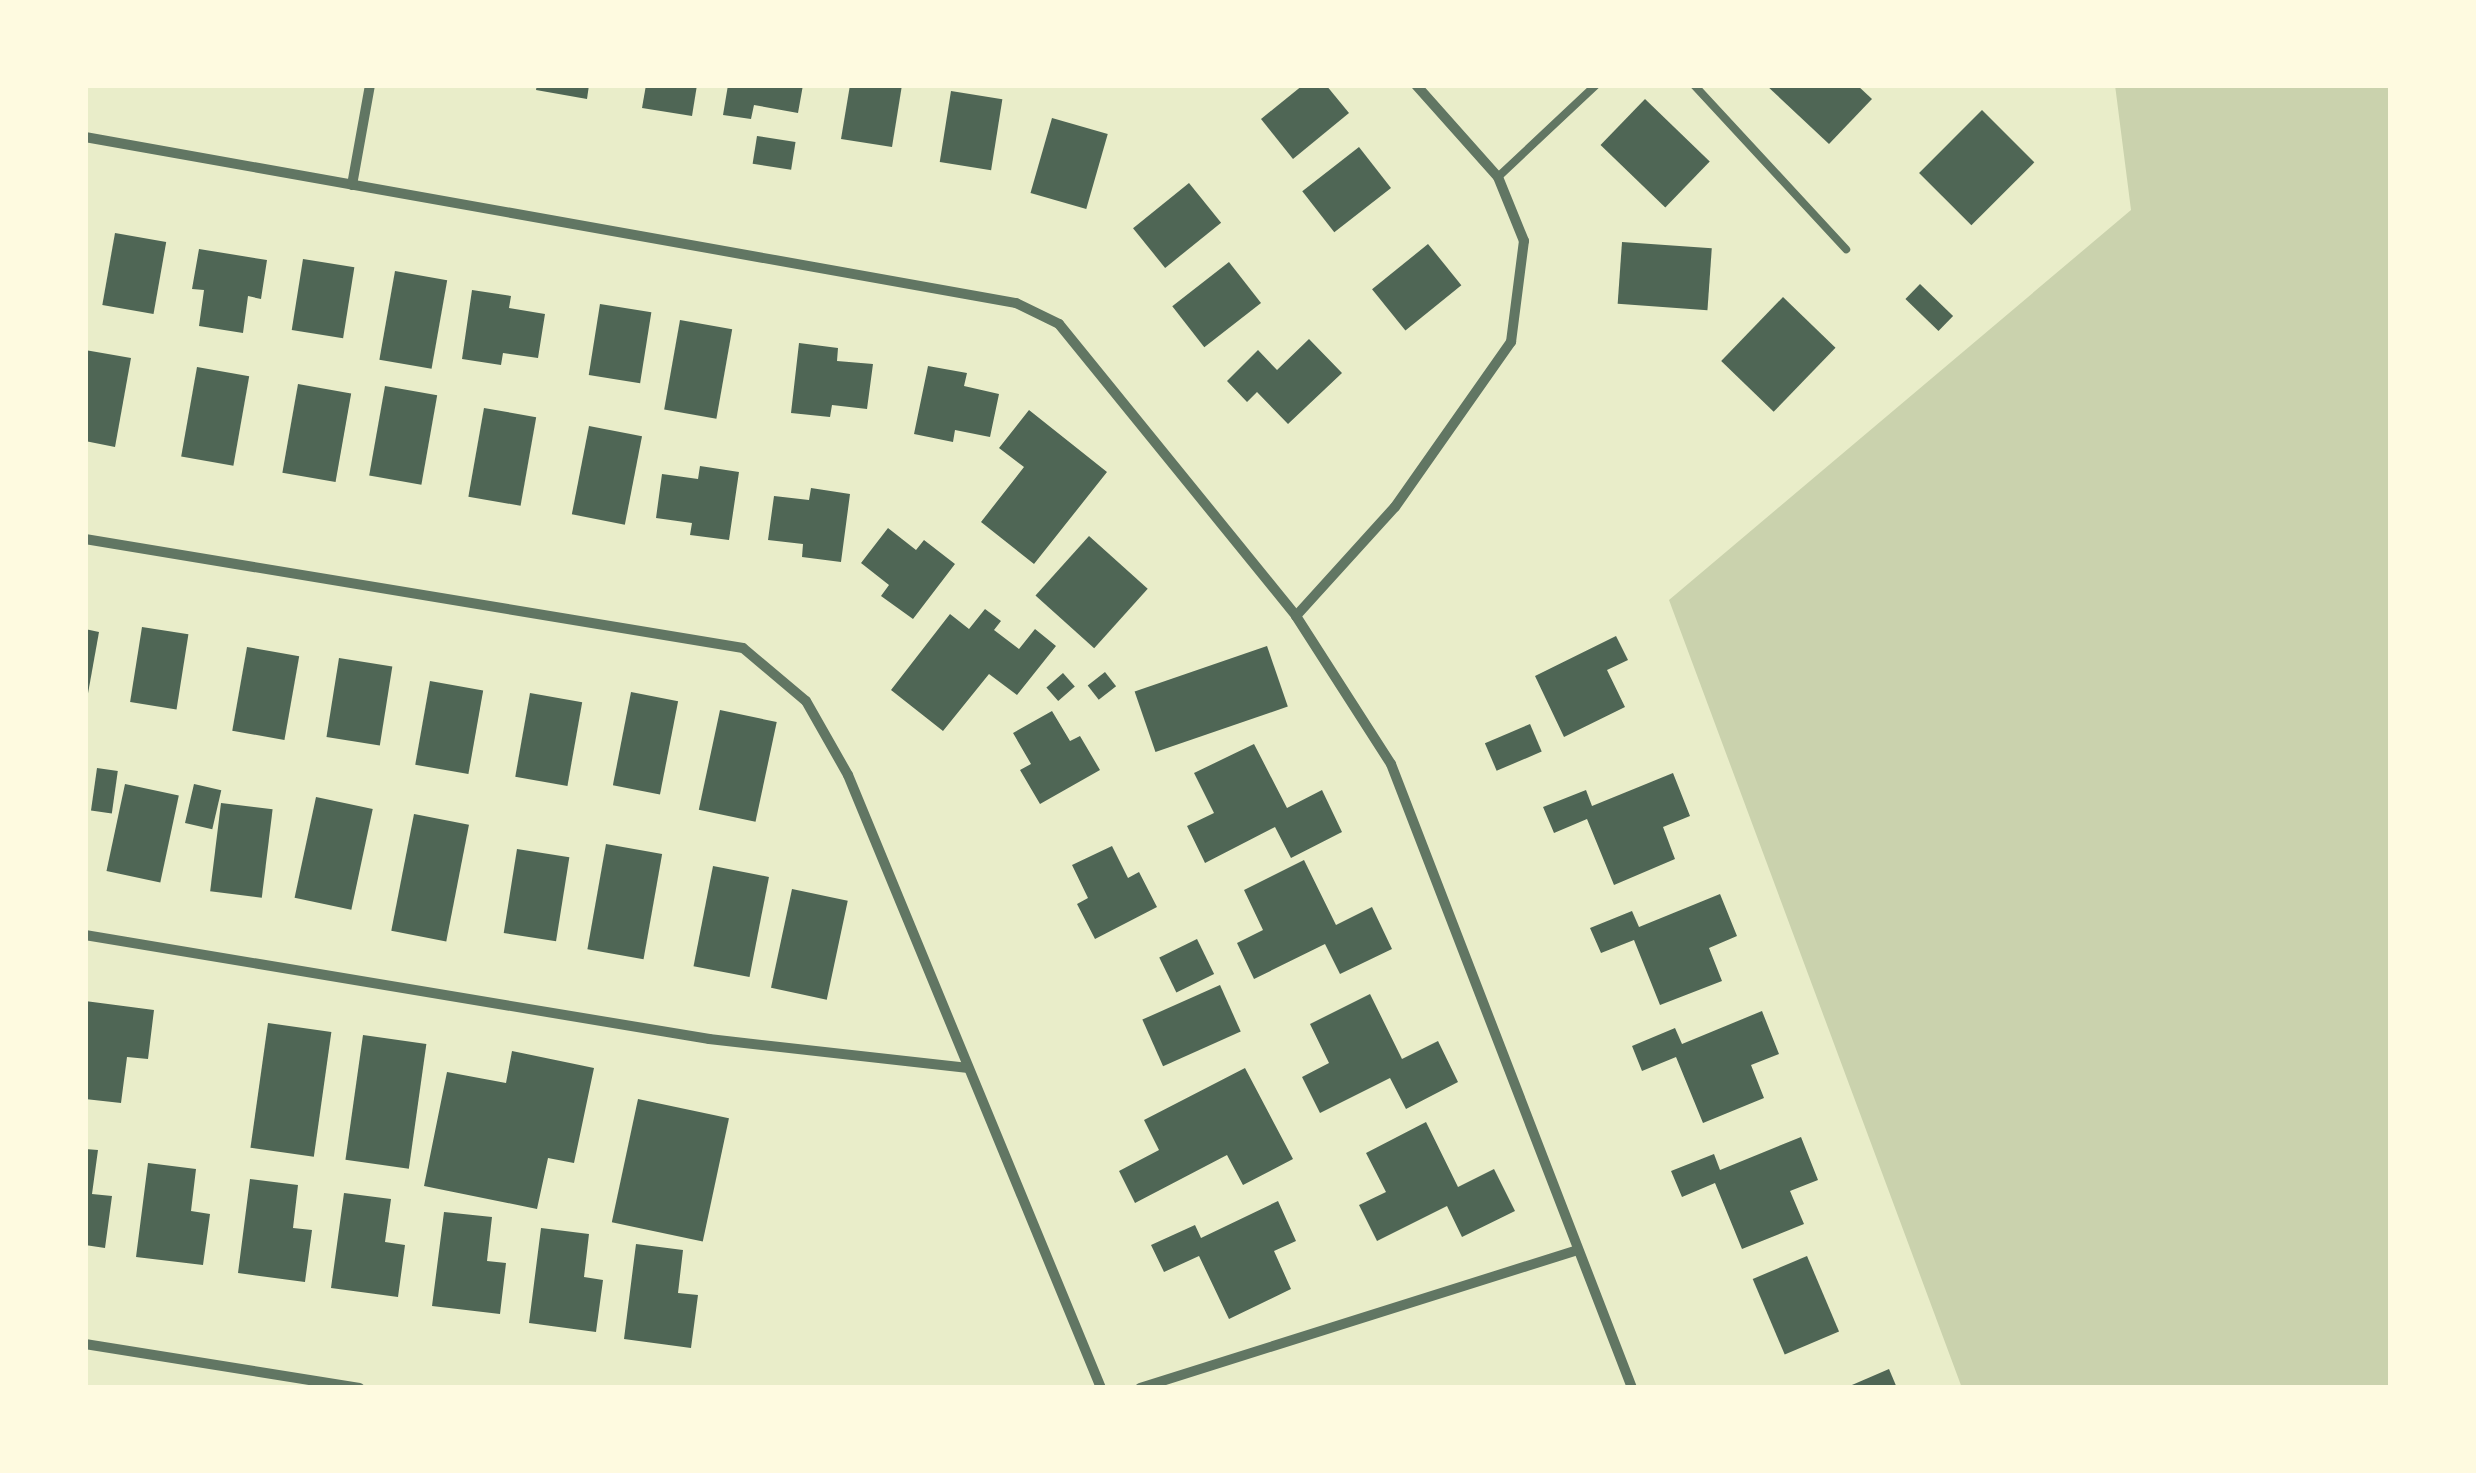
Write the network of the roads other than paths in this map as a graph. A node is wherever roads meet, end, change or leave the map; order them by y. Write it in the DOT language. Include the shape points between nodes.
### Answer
graph roads {
  1 [pos="370,85"];
  2 [pos="1416,85"];
  3 [pos="1596,85"];
  4 [pos="1694,85"];
  5 [pos="85,137"];
  6 [pos="1498,177"];
  7 [pos="352,185"];
  8 [pos="1846,249"];
  9 [pos="85,539"];
  10 [pos="1296,616"];
  11 [pos="85,936"];
  12 [pos="968,1068"];
  13 [pos="1578,1250"];
  14 [pos="85,1344"];
  15 [pos="360,1388"];
  16 [pos="1101,1388"];
  17 [pos="1140,1388"];
  18 [pos="1632,1388"];
  1 -- 7 [label="street"];
  2 -- 6 [label="street"];
  3 -- 6 [label="lane"];
  4 -- 8 [label="lane"];
  5 -- 7 [label="street"];
  6 -- 10 [label="street" via="1524,241 1511,342 1395,507"];
  7 -- 10 [label="street" via="1016,303 1059,324"];
  9 -- 12 [label="street" via="743,648 806,702 848,776"];
  10 -- 13 [label="street" via="1391,764"];
  11 -- 12 [label="street" via="709,1039"];
  12 -- 16 [label="street"];
  13 -- 17 [label="street"];
  13 -- 18 [label="street"];
  14 -- 15 [label="street"];
}
